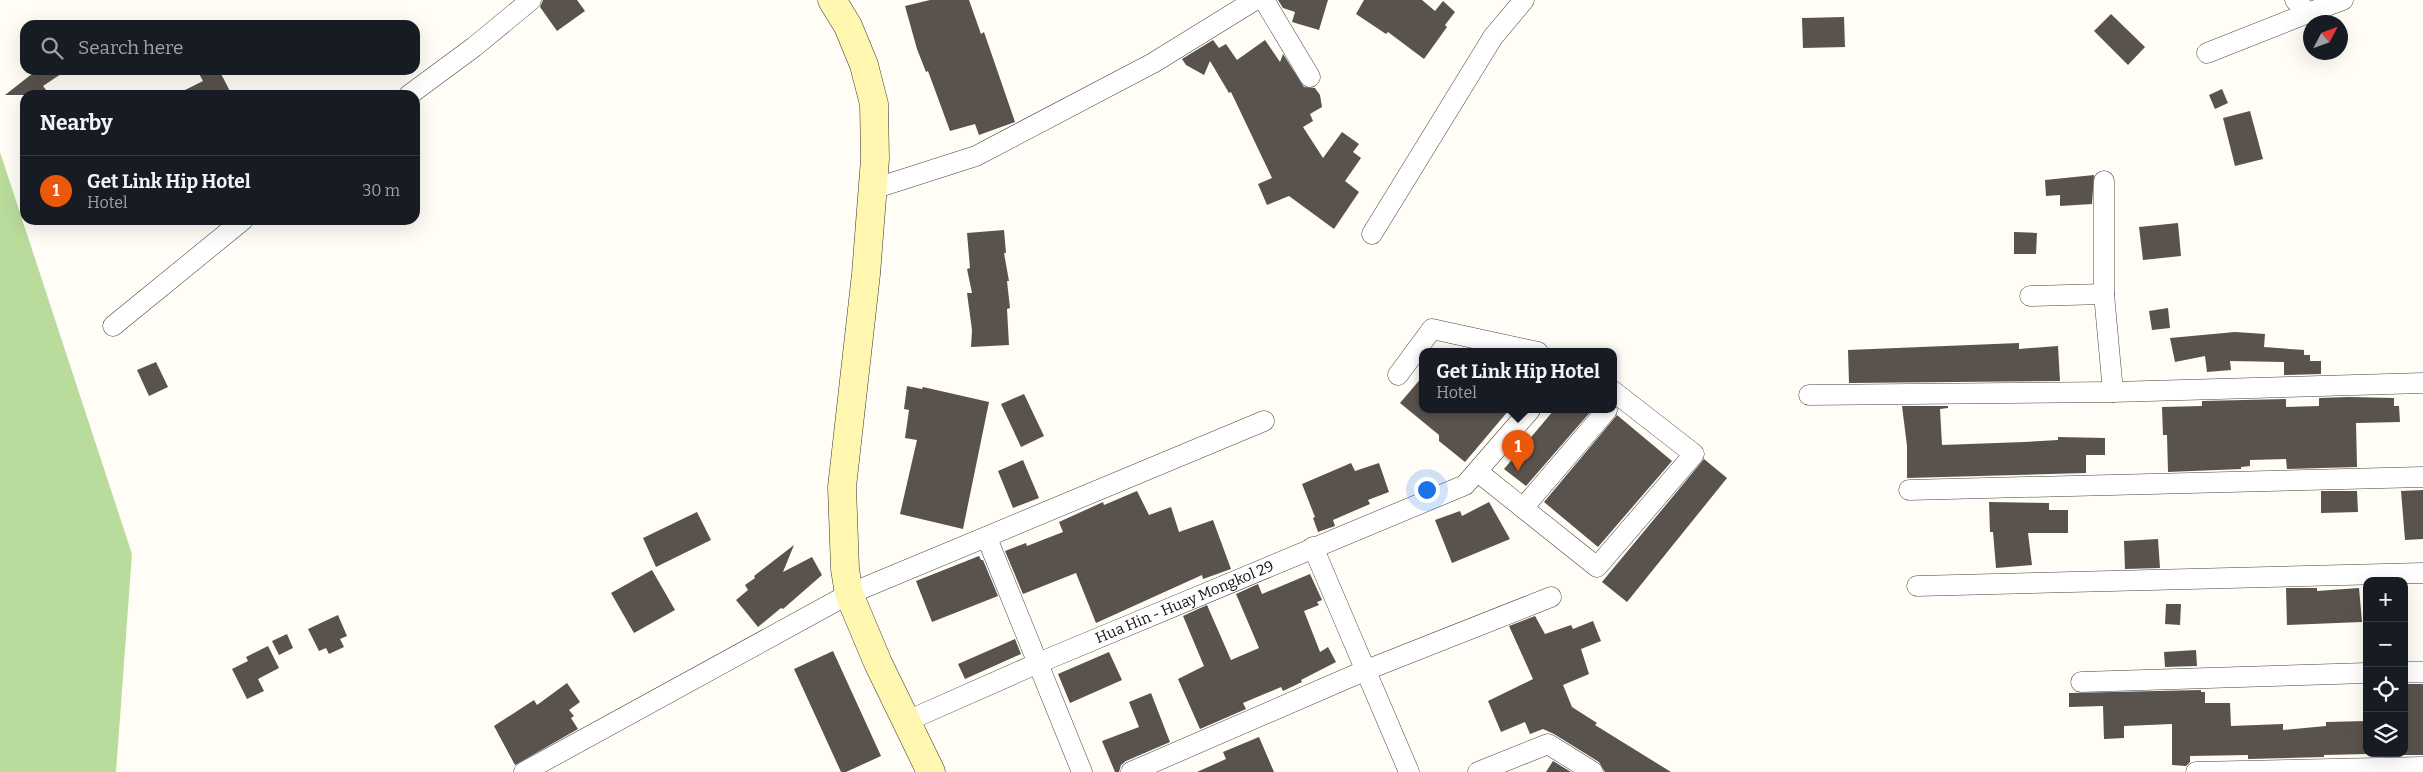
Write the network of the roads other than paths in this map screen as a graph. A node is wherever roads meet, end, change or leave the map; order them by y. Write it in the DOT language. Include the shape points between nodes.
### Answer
graph roads {
  1 [pos="531,0"];
  2 [pos="832,0"];
  3 [pos="1255,0"];
  4 [pos="1264,0"];
  5 [pos="1524,0"];
  6 [pos="2343,0"];
  7 [pos="2302,6"];
  8 [pos="2207,53"];
  9 [pos="1310,77"];
  10 [pos="416,90"];
  11 [pos="2104,181"];
  12 [pos="873,189"];
  13 [pos="237,225"];
  14 [pos="1372,234"];
  15 [pos="2104,294"];
  16 [pos="2030,296"];
  17 [pos="113,326"];
  18 [pos="1520,348"];
  19 [pos="1398,375"];
  20 [pos="2423,383"];
  21 [pos="2113,392"];
  22 [pos="1810,394"];
  23 [pos="1617,403"];
  24 [pos="1527,413"];
  25 [pos="1602,413"];
  26 [pos="1264,421"];
  27 [pos="2423,477"];
  28 [pos="1472,479"];
  29 [pos="1909,490"];
  30 [pos="1523,508"];
  31 [pos="987,538"];
  32 [pos="1313,547"];
  33 [pos="2423,573"];
  34 [pos="1917,586"];
  35 [pos="849,594"];
  36 [pos="1551,597"];
  37 [pos="1036,664"];
  38 [pos="1364,671"];
  39 [pos="2408,672"];
  40 [pos="2423,672"];
  41 [pos="2363,673"];
  42 [pos="2081,682"];
  43 [pos="907,721"];
  44 [pos="2423,767"];
  45 [pos="524,772"];
  46 [pos="932,772"];
  47 [pos="1082,772"];
  48 [pos="1131,772"];
  49 [pos="1409,772"];
  50 [pos="1478,772"];
  51 [pos="1593,772"];
  52 [pos="2196,772"];
  1 -- 10 [label="street"];
  2 -- 12 [label="main road" via="848,26 861,58 874,104"];
  3 -- 12 [label="street" via="1153,63 976,156"];
  4 -- 9 [label="street"];
  5 -- 14 [label="street" via="1493,37"];
  6 -- 7 [label="street"];
  7 -- 8 [label="street"];
  11 -- 15 [label="street"];
  12 -- 35 [label="main road" via="842,487"];
  13 -- 17 [label="street"];
  15 -- 16 [label="street"];
  15 -- 21 [label="street"];
  18 -- 19 [label="street" via="1432,329"];
  20 -- 21 [label="street"];
  21 -- 22 [label="street"];
  23 -- 30 [label="street" via="1694,454 1597,567"];
  24 -- 28 [label="street"];
  25 -- 30 [label="street"];
  26 -- 31 [label="street"];
  27 -- 29 [label="street"];
  28 -- 30 [label="street"];
  28 -- 32 [label="street, Hua Hin - Huay Mongkol 29"];
  31 -- 35 [label="street"];
  31 -- 37 [label="street"];
  32 -- 37 [label="street, Hua Hin - Huay Mongkol 29"];
  32 -- 38 [label="street"];
  33 -- 34 [label="street"];
  35 -- 43 [label="main road"];
  35 -- 45 [label="street"];
  36 -- 38 [label="street"];
  37 -- 43 [label="street, Hua Hin - Huay Mongkol 29"];
  37 -- 47 [label="street"];
  38 -- 48 [label="street"];
  38 -- 49 [label="street"];
  39 -- 40 [label="street"];
  41 -- 42 [label="street"];
  43 -- 46 [label="main road"];
  44 -- 52 [label="street"];
  50 -- 51 [label="street" via="1548,744"];
}
